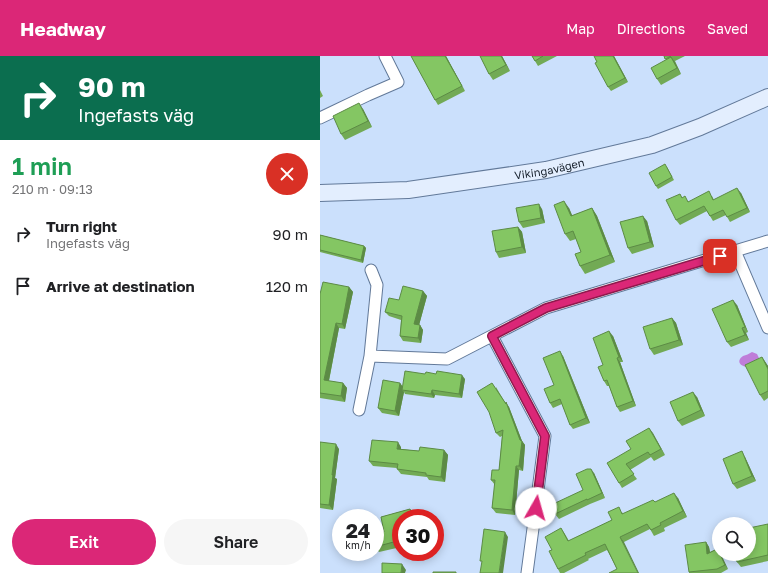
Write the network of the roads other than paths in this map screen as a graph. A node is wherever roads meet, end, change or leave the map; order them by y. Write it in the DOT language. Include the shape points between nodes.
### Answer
graph roads {
  1 [pos="385,56"];
  2 [pos="766,101"];
  3 [pos="320,118"];
  4 [pos="320,193"];
  5 [pos="768,241"];
  6 [pos="735,251"];
  7 [pos="371,270"];
  8 [pos="768,328"];
  9 [pos="492,336"];
  10 [pos="370,356"];
  11 [pos="359,410"];
  12 [pos="527,573"];
  1 -- 3 [label="street" via="398,82"];
  2 -- 4 [label="main road, Vikingavägen" via="652,145 546,170 408,190"];
  5 -- 6 [label="street"];
  6 -- 8 [label="street"];
  6 -- 9 [label="street" via="546,308"];
  7 -- 10 [label="street" via="377,285"];
  9 -- 10 [label="street" via="447,359"];
  9 -- 12 [label="street" via="545,436"];
  10 -- 11 [label="street"];
}
